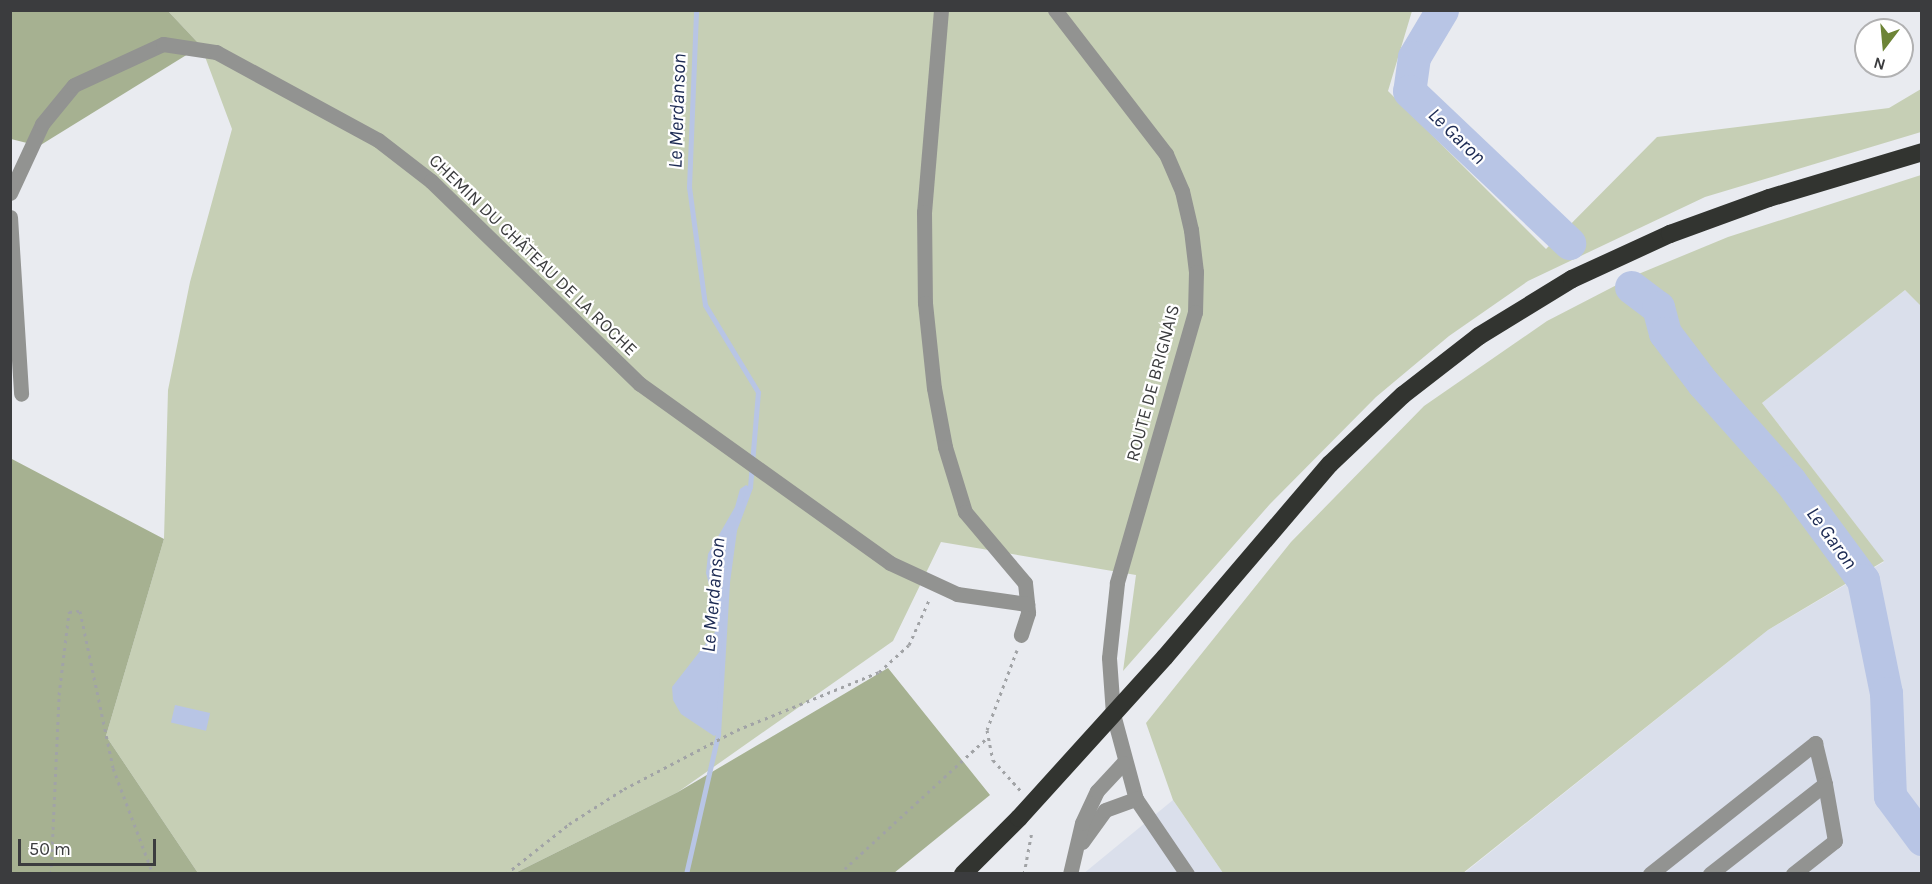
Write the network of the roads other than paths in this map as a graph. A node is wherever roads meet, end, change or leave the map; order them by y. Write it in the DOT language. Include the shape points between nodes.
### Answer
graph roads {
  1 [pos="941,10"];
  2 [pos="1055,10"];
  3 [pos="1922,152"];
  4 [pos="10,193"];
  5 [pos="10,217"];
  6 [pos="21,394"];
  7 [pos="1027,604"];
  8 [pos="1021,635"];
  9 [pos="1123,763"];
  10 [pos="1825,784"];
  11 [pos="1136,799"];
  12 [pos="1073,858"];
  13 [pos="963,873"];
  14 [pos="1070,873"];
  15 [pos="1187,873"];
  16 [pos="1650,873"];
  17 [pos="1710,873"];
  18 [pos="1792,873"];
  1 -- 7 [label="street" via="924,212 925,303 934,388 945,447 965,512 1025,584"];
  2 -- 9 [label="street, ROUTE DE BRIGNAIS" via="1167,154 1182,191 1196,272 1195,312 1186,352 1117,583 1109,658 1113,714"];
  3 -- 13 [label="highway, bridge" via="1769,198 1670,234 1572,279 1479,336 1403,395 1330,464 1025,823"];
  4 -- 7 [label="street, CHEMIN DU CHÂTEAU DE LA ROCHE" via="42,124 74,85 163,45 216,52 378,140 431,181 640,384 890,563 957,594"];
  5 -- 6 [label="street"];
  7 -- 8 [label="street"];
  9 -- 11 [label="street, ROUTE DE BRIGNAIS"];
  9 -- 12 [label="street" via="1097,791 1082,823"];
  10 -- 16 [label="street" via="1815,743"];
  10 -- 17 [label="street"];
  10 -- 18 [label="street" via="1835,841"];
  11 -- 12 [label="street" via="1105,810"];
  11 -- 15 [label="street, ROUTE DE BRIGNAIS"];
  12 -- 14 [label="street"];
}
